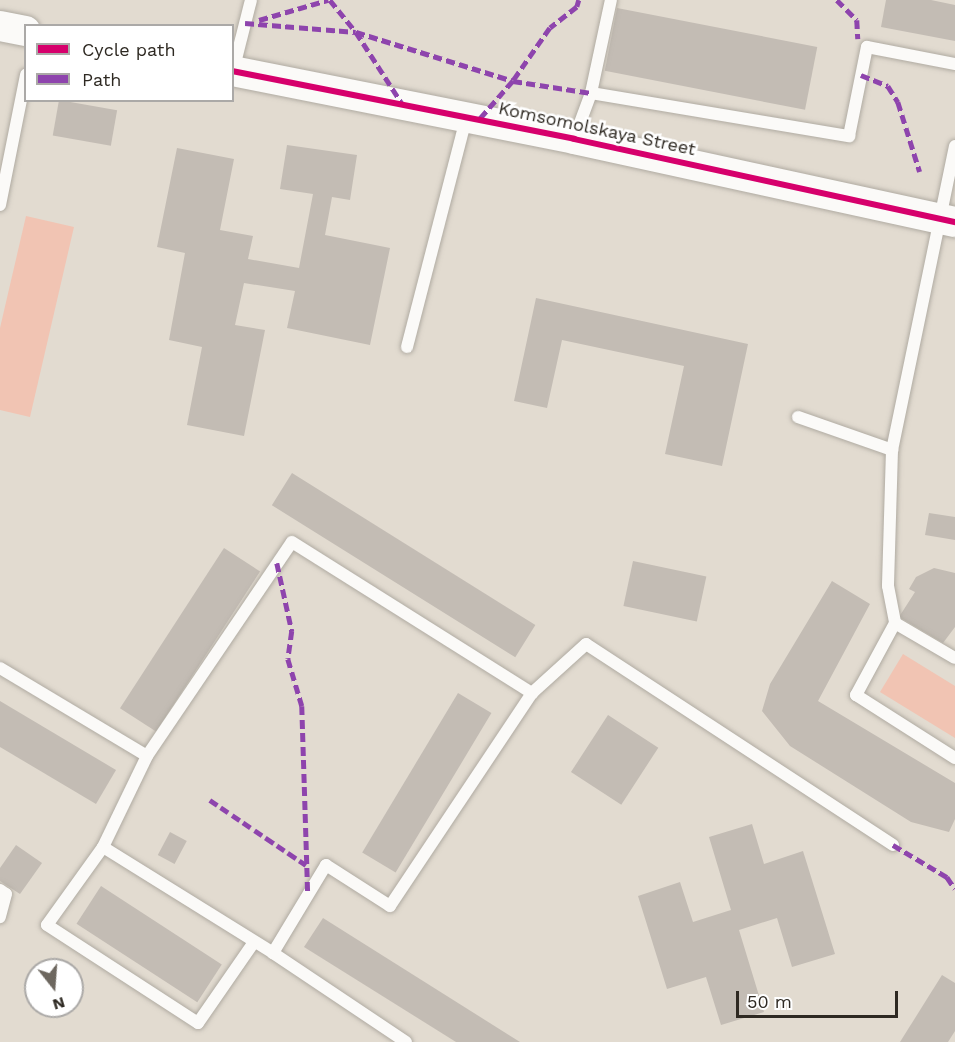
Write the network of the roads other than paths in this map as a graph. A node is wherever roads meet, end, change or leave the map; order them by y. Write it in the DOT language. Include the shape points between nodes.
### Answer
graph roads {
  1 [pos="251,0"];
  2 [pos="611,0"];
  3 [pos="0,26"];
  4 [pos="24,31"];
  5 [pos="955,64"];
  6 [pos="234,67"];
  7 [pos="234,71"];
  8 [pos="24,85"];
  9 [pos="591,93"];
  10 [pos="466,117"];
  11 [pos="574,139"];
  12 [pos="955,146"];
  13 [pos="0,205"];
  14 [pos="948,220"];
  15 [pos="407,347"];
  16 [pos="798,417"];
  17 [pos="892,450"];
  18 [pos="895,623"];
  19 [pos="955,658"];
  20 [pos="0,668"];
  21 [pos="532,693"];
  22 [pos="147,756"];
  23 [pos="955,758"];
  24 [pos="893,845"];
  25 [pos="103,847"];
  26 [pos="0,890"];
  27 [pos="0,917"];
  28 [pos="254,942"];
  29 [pos="273,953"];
  30 [pos="406,1042"];
  1 -- 6 [label="lane"];
  2 -- 9 [label="lane"];
  3 -- 4 [label="street"];
  5 -- 9 [label="lane" via="867,47 849,136"];
  7 -- 10 [label="street, Komsomolskaya Street"];
  8 -- 13 [label="lane"];
  9 -- 11 [label="lane"];
  10 -- 11 [label="street, Komsomolskaya Street"];
  10 -- 15 [label="lane"];
  11 -- 14 [label="street, Komsomolskaya Street"];
  12 -- 14 [label="lane"];
  14 -- 17 [label="lane"];
  16 -- 17 [label="lane"];
  17 -- 18 [label="lane" via="888,586"];
  18 -- 19 [label="lane"];
  18 -- 23 [label="lane" via="856,695"];
  20 -- 22 [label="lane"];
  21 -- 22 [label="lane" via="292,542"];
  21 -- 24 [label="lane" via="586,645"];
  21 -- 29 [label="lane" via="390,906 326,865"];
  22 -- 25 [label="lane"];
  25 -- 28 [label="lane"];
  25 -- 28 [label="lane" via="47,925 198,1023"];
  26 -- 27 [label="lane" via="6,894"];
  28 -- 29 [label="lane"];
  29 -- 30 [label="lane"];
}
